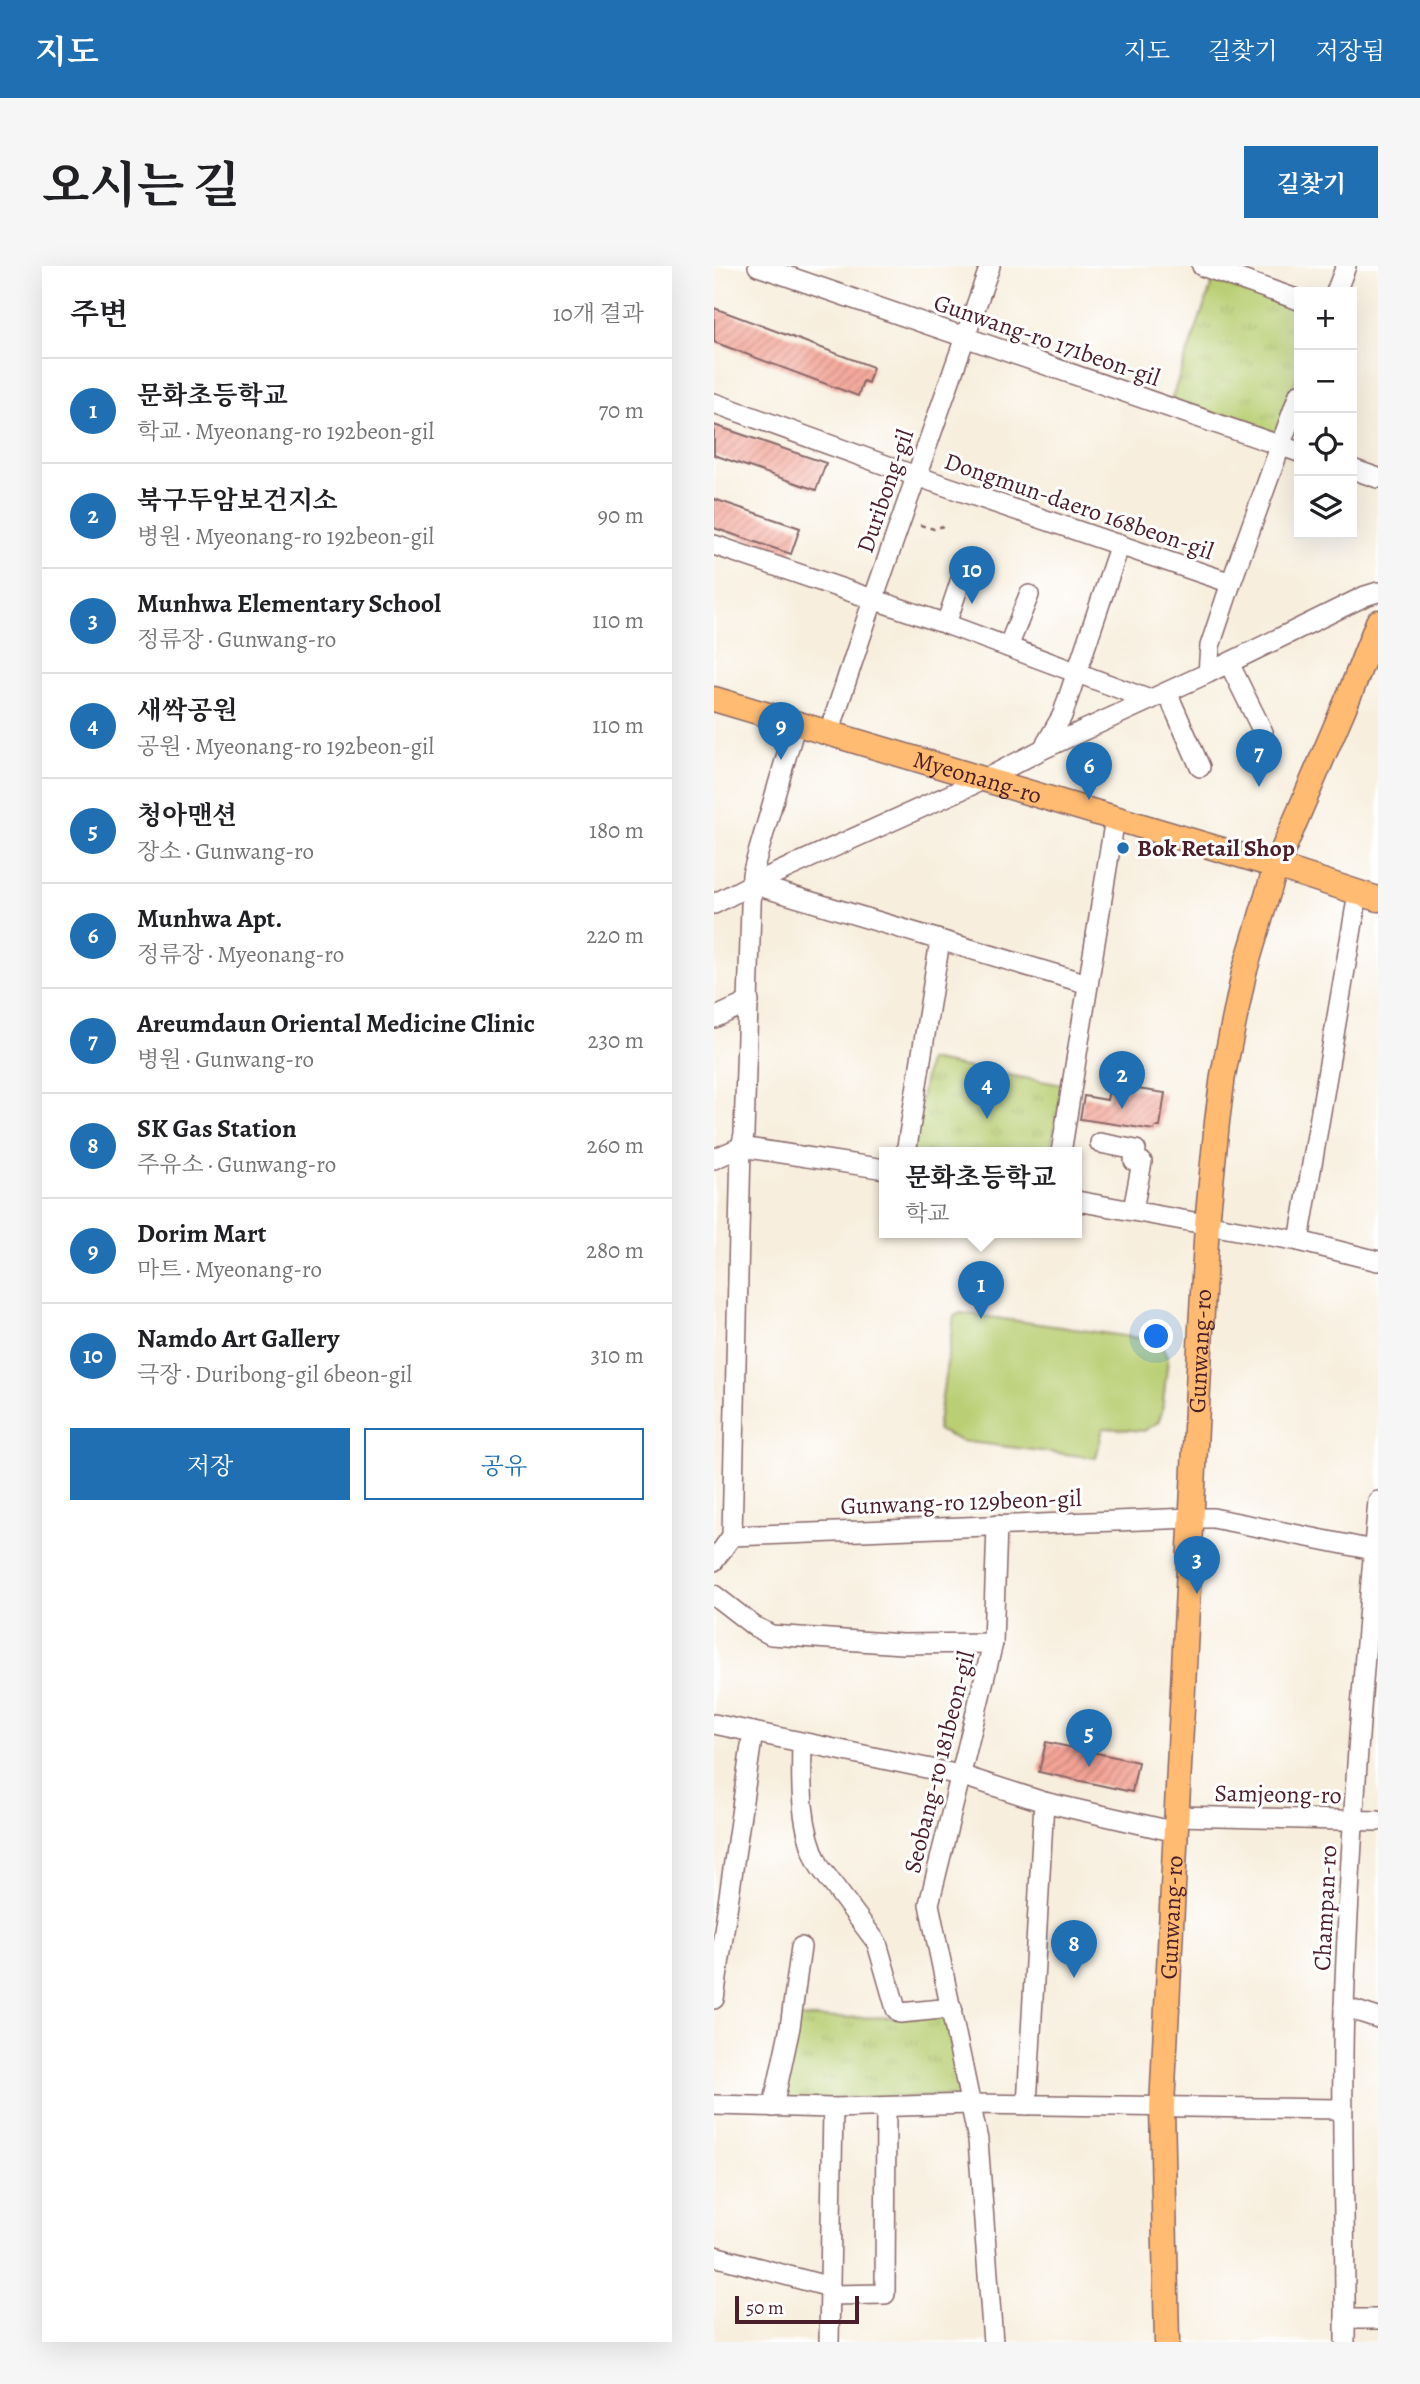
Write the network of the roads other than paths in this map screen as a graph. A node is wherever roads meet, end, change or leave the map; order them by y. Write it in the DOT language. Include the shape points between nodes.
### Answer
graph roads {
  1 [pos="758,266"];
  2 [pos="990,266"];
  3 [pos="1202,266"];
  4 [pos="1346,266"];
  5 [pos="1338,287"];
  6 [pos="1294,298"];
  7 [pos="966,338"];
  8 [pos="714,403"];
  9 [pos="1294,408"];
  10 [pos="1280,446"];
  11 [pos="1294,450"];
  12 [pos="1357,471"];
  13 [pos="916,476"];
  14 [pos="1378,478"];
  15 [pos="1120,544"];
  16 [pos="714,545"];
  17 [pos="964,570"];
  18 [pos="1231,583"];
  19 [pos="1378,592"];
  20 [pos="1029,595"];
  21 [pos="873,600"];
  22 [pos="1378,622"];
  23 [pos="946,624"];
  24 [pos="1009,647"];
  25 [pos="1229,663"];
  26 [pos="1077,672"];
  27 [pos="1208,673"];
  28 [pos="1159,696"];
  29 [pos="714,699"];
  30 [pos="796,723"];
  31 [pos="1263,732"];
  32 [pos="829,733"];
  33 [pos="1043,749"];
  34 [pos="1200,767"];
  35 [pos="985,779"];
  36 [pos="1115,818"];
  37 [pos="1276,866"];
  38 [pos="752,884"];
  39 [pos="1368,896"];
  40 [pos="714,904"];
  41 [pos="940,941"];
  42 [pos="1088,984"];
  43 [pos="749,1002"];
  44 [pos="714,1018"];
  45 [pos="1100,1143"];
  46 [pos="741,1147"];
  47 [pos="907,1147"];
  48 [pos="1062,1147"];
  49 [pos="714,1159"];
  50 [pos="879,1168"];
  51 [pos="1082,1202"];
  52 [pos="1133,1210"];
  53 [pos="1207,1224"];
  54 [pos="1299,1241"];
  55 [pos="1378,1261"];
  56 [pos="1378,1501"];
  57 [pos="1191,1518"];
  58 [pos="714,1525"];
  59 [pos="997,1525"];
  60 [pos="732,1535"];
  61 [pos="1376,1551"];
  62 [pos="714,1561"];
  63 [pos="714,1595"];
  64 [pos="993,1643"];
  65 [pos="714,1724"];
  66 [pos="753,1732"];
  67 [pos="802,1743"];
  68 [pos="960,1775"];
  69 [pos="1044,1802"];
  70 [pos="1353,1820"];
  71 [pos="1378,1821"];
  72 [pos="1177,1824"];
  73 [pos="801,1947"];
  74 [pos="718,1950"];
  75 [pos="714,1998"];
  76 [pos="1344,2007"];
  77 [pos="952,2008"];
  78 [pos="1378,2018"];
  79 [pos="972,2104"];
  80 [pos="714,2105"];
  81 [pos="1027,2105"];
  82 [pos="886,2106"];
  83 [pos="774,2107"];
  84 [pos="1162,2107"];
  85 [pos="833,2108"];
  86 [pos="1342,2109"];
  87 [pos="714,2256"];
  88 [pos="830,2291"];
  89 [pos="1345,2319"];
  90 [pos="1378,2319"];
  91 [pos="829,2342"];
  92 [pos="993,2342"];
  93 [pos="1167,2342"];
  94 [pos="1345,2342"];
  1 -- 7 [label="street, Gunwang-ro 171beon-gil"];
  2 -- 7 [label="street, Duribong-gil"];
  3 -- 6 [label="street"];
  4 -- 5 [label="street"];
  7 -- 10 [label="street, Gunwang-ro 171beon-gil"];
  7 -- 13 [label="street, Duribong-gil"];
  8 -- 13 [label="street, Dongmun-daero 168beon-gil"];
  9 -- 10 [label="street"];
  10 -- 11 [label="street, Gunwang-ro 171beon-gil"];
  10 -- 18 [label="street"];
  12 -- 14 [label="street"];
  13 -- 15 [label="street, Dongmun-daero 168beon-gil"];
  13 -- 21 [label="street, Duribong-gil"];
  15 -- 18 [label="street, Dongmun-daero 168beon-gil"];
  15 -- 26 [label="street"];
  16 -- 21 [label="street"];
  17 -- 23 [label="street"];
  18 -- 27 [label="street" via="1210,646"];
  19 -- 25 [label="street"];
  20 -- 24 [label="street"];
  21 -- 23 [label="street"];
  21 -- 32 [label="street, Duribong-gil"];
  22 -- 37 [label="main road, Gunwang-ro"];
  23 -- 24 [label="street"];
  24 -- 26 [label="street"];
  25 -- 27 [label="street"];
  25 -- 31 [label="street"];
  26 -- 28 [label="street"];
  26 -- 33 [label="street" via="1062,716"];
  27 -- 28 [label="street"];
  28 -- 33 [label="street"];
  28 -- 34 [label="street"];
  29 -- 30 [label="main road, Myeonang-ro"];
  30 -- 32 [label="main road, Myeonang-ro"];
  30 -- 38 [label="street" via="754,863"];
  32 -- 35 [label="main road, Myeonang-ro"];
  33 -- 35 [label="street"];
  35 -- 36 [label="main road, Myeonang-ro"];
  35 -- 38 [label="street"];
  36 -- 37 [label="main road, Myeonang-ro"];
  36 -- 42 [label="street"];
  37 -- 39 [label="main road, Myeonang-ro"];
  37 -- 53 [label="main road, Gunwang-ro" via="1244,973 1223,1075"];
  38 -- 40 [label="street"];
  38 -- 41 [label="street"];
  38 -- 43 [label="street"];
  39 -- 54 [label="street, Myeonang-ro" via="1327,1067"];
  41 -- 42 [label="street"];
  41 -- 47 [label="street"];
  42 -- 48 [label="street"];
  43 -- 44 [label="street"];
  43 -- 46 [label="street"];
  45 -- 52 [label="street" via="1136,1150 1134,1161 1142,1162"];
  46 -- 49 [label="street"];
  46 -- 50 [label="street"];
  46 -- 60 [label="street"];
  51 -- 52 [label="street"];
  52 -- 53 [label="street"];
  53 -- 54 [label="street"];
  53 -- 57 [label="main road, Gunwang-ro"];
  54 -- 55 [label="street"];
  56 -- 61 [label="street, Champan-ro"];
  57 -- 59 [label="street, Gunwang-ro 129beon-gil"];
  57 -- 61 [label="street, Gunwang-ro 129beon-gil" via="1213,1518"];
  57 -- 72 [label="main road, Gunwang-ro"];
  58 -- 60 [label="street"];
  59 -- 60 [label="street, Gunwang-ro 129beon-gil"];
  59 -- 64 [label="street, Seobang-ro 181beon-gil"];
  60 -- 62 [label="street"];
  61 -- 70 [label="street, Champan-ro"];
  63 -- 64 [label="street" via="771,1635 902,1644"];
  64 -- 68 [label="street, Seobang-ro 181beon-gil"];
  65 -- 66 [label="street, Samjeong-ro"];
  66 -- 67 [label="street, Samjeong-ro"];
  66 -- 74 [label="street"];
  67 -- 68 [label="street, Samjeong-ro"];
  67 -- 77 [label="street" via="801,1778 813,1854 877,1943 896,2009 900,2013"];
  68 -- 69 [label="street, Samjeong-ro"];
  68 -- 77 [label="street, Seobang-ro 181beon-gil" via="929,1904"];
  69 -- 72 [label="street, Samjeong-ro"];
  69 -- 81 [label="street"];
  70 -- 71 [label="street, Samjeong-ro"];
  70 -- 72 [label="street, Samjeong-ro"];
  70 -- 76 [label="street, Champan-ro"];
  72 -- 84 [label="main road, Gunwang-ro"];
  73 -- 83 [label="street"];
  74 -- 75 [label="street"];
  76 -- 78 [label="street"];
  76 -- 86 [label="street, Champan-ro"];
  77 -- 79 [label="street, Seobang-ro 181beon-gil"];
  79 -- 81 [label="street"];
  79 -- 82 [label="street"];
  79 -- 92 [label="street, Seobang-ro 181beon-gil"];
  80 -- 83 [label="street"];
  81 -- 84 [label="street"];
  82 -- 85 [label="street"];
  82 -- 88 [label="street" via="885,2294"];
  83 -- 85 [label="street"];
  84 -- 86 [label="street"];
  84 -- 93 [label="main road, Gunwang-ro"];
  85 -- 88 [label="street"];
  86 -- 89 [label="street, Champan-ro"];
  87 -- 88 [label="street"];
  88 -- 91 [label="street"];
  89 -- 90 [label="street"];
  89 -- 94 [label="street, Champan-ro"];
}
